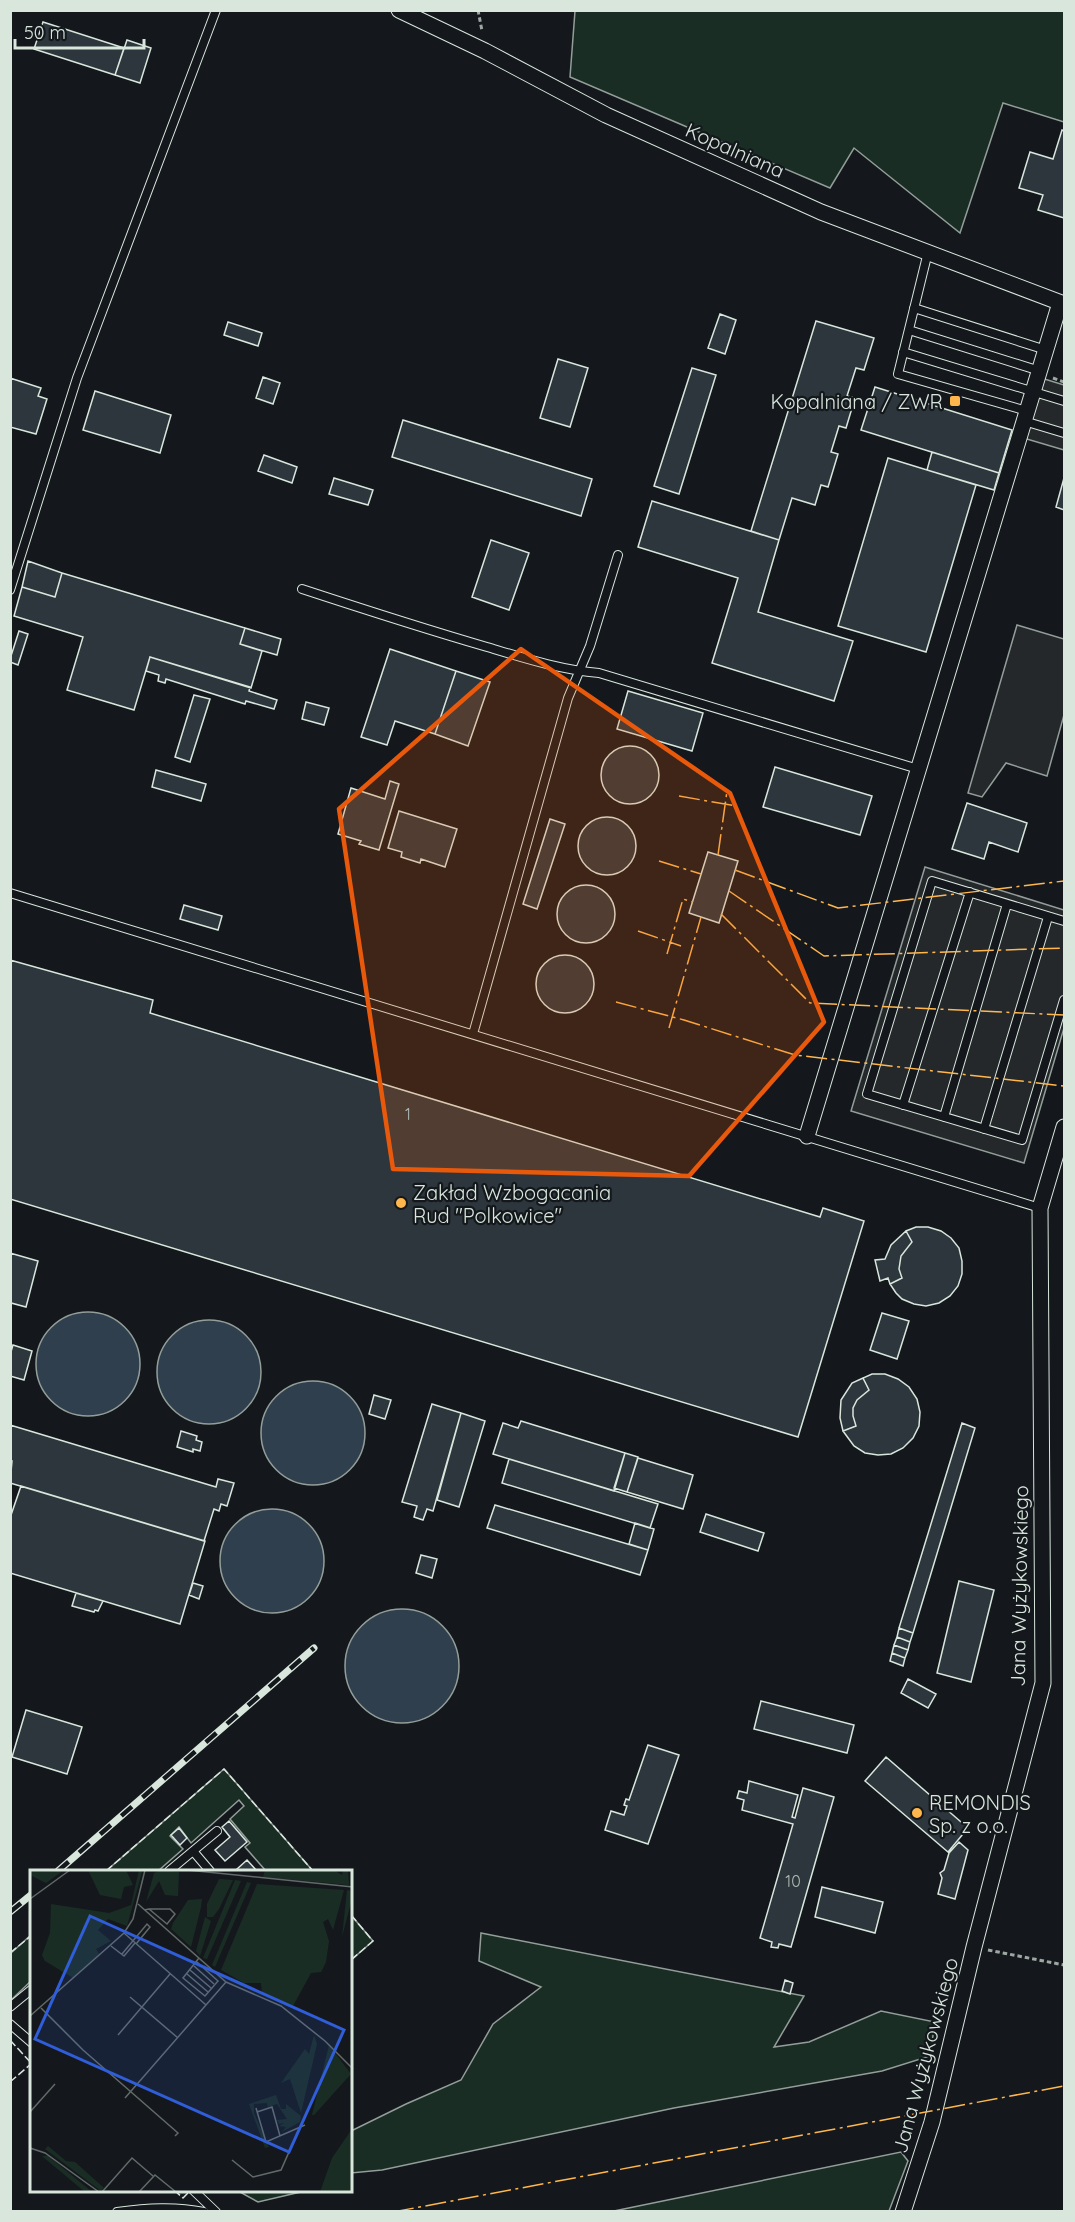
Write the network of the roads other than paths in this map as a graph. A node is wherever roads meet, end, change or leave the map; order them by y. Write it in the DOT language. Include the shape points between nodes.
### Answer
graph roads {
  1 [pos="216,10"];
  2 [pos="399,10"];
  3 [pos="928,252"];
  4 [pos="1062,303"];
  5 [pos="914,308"];
  6 [pos="909,330"];
  7 [pos="1046,350"];
  8 [pos="903,352"];
  9 [pos="1040,371"];
  10 [pos="1034,392"];
  11 [pos="1065,401"];
  12 [pos="1026,416"];
  13 [pos="1065,433"];
  14 [pos="618,555"];
  15 [pos="302,589"];
  16 [pos="10,590"];
  17 [pos="578,672"];
  18 [pos="918,769"];
  19 [pos="970,892"];
  20 [pos="10,893"];
  21 [pos="1007,904"];
  22 [pos="1048,917"];
  23 [pos="1065,921"];
  24 [pos="1065,1000"];
  25 [pos="473,1034"];
  26 [pos="903,1105"];
  27 [pos="944,1117"];
  28 [pos="1065,1127"];
  29 [pos="984,1129"];
  30 [pos="807,1136"];
  31 [pos="1040,1208"];
  32 [pos="217,1831"];
  33 [pos="193,1851"];
  34 [pos="170,1870"];
  35 [pos="209,1870"];
  36 [pos="30,1991"];
  37 [pos="10,2007"];
  38 [pos="10,2024"];
  39 [pos="30,2041"];
  40 [pos="195,2192"];
  41 [pos="117,2211"];
  42 [pos="204,2211"];
  43 [pos="216,2211"];
  44 [pos="903,2211"];
  1 -- 16 [label="lane" via="77,378"];
  2 -- 3 [label="street, Kopalniana" via="606,115 821,212"];
  3 -- 4 [label="street, Kopalniana"];
  3 -- 5 [label="lane"];
  4 -- 7 [label="street"];
  5 -- 6 [label="lane"];
  5 -- 7 [label="lane"];
  6 -- 8 [label="lane"];
  6 -- 9 [label="lane"];
  7 -- 9 [label="street"];
  8 -- 10 [label="lane"];
  8 -- 12 [label="lane" via="898,374"];
  9 -- 10 [label="street"];
  10 -- 11 [label="lane"];
  10 -- 12 [label="street"];
  12 -- 13 [label="lane"];
  12 -- 18 [label="street"];
  14 -- 17 [label="lane"];
  15 -- 17 [label="lane" via="434,632"];
  17 -- 18 [label="lane" via="599,673"];
  17 -- 25 [label="lane"];
  18 -- 30 [label="street"];
  19 -- 21 [label="lane"];
  19 -- 26 [label="lane"];
  19 -- 26 [label="lane" via="932,881 867,1094"];
  20 -- 25 [label="lane"];
  21 -- 22 [label="lane"];
  21 -- 27 [label="lane"];
  22 -- 23 [label="lane"];
  22 -- 29 [label="lane"];
  24 -- 29 [label="lane" via="1022,1140"];
  25 -- 30 [label="lane"];
  26 -- 27 [label="lane"];
  27 -- 29 [label="lane"];
  28 -- 31 [label="street, Jana Wyżykowskiego"];
  30 -- 31 [label="lane"];
  31 -- 44 [label="street, Jana Wyżykowskiego" via="1043,1683 932,2122"];
  32 -- 33 [label="lane"];
  33 -- 34 [label="lane"];
  33 -- 35 [label="lane"];
  36 -- 37 [label="lane"];
  38 -- 39 [label="lane"];
  40 -- 43 [label="lane"];
  41 -- 42 [label="lane"];
}
